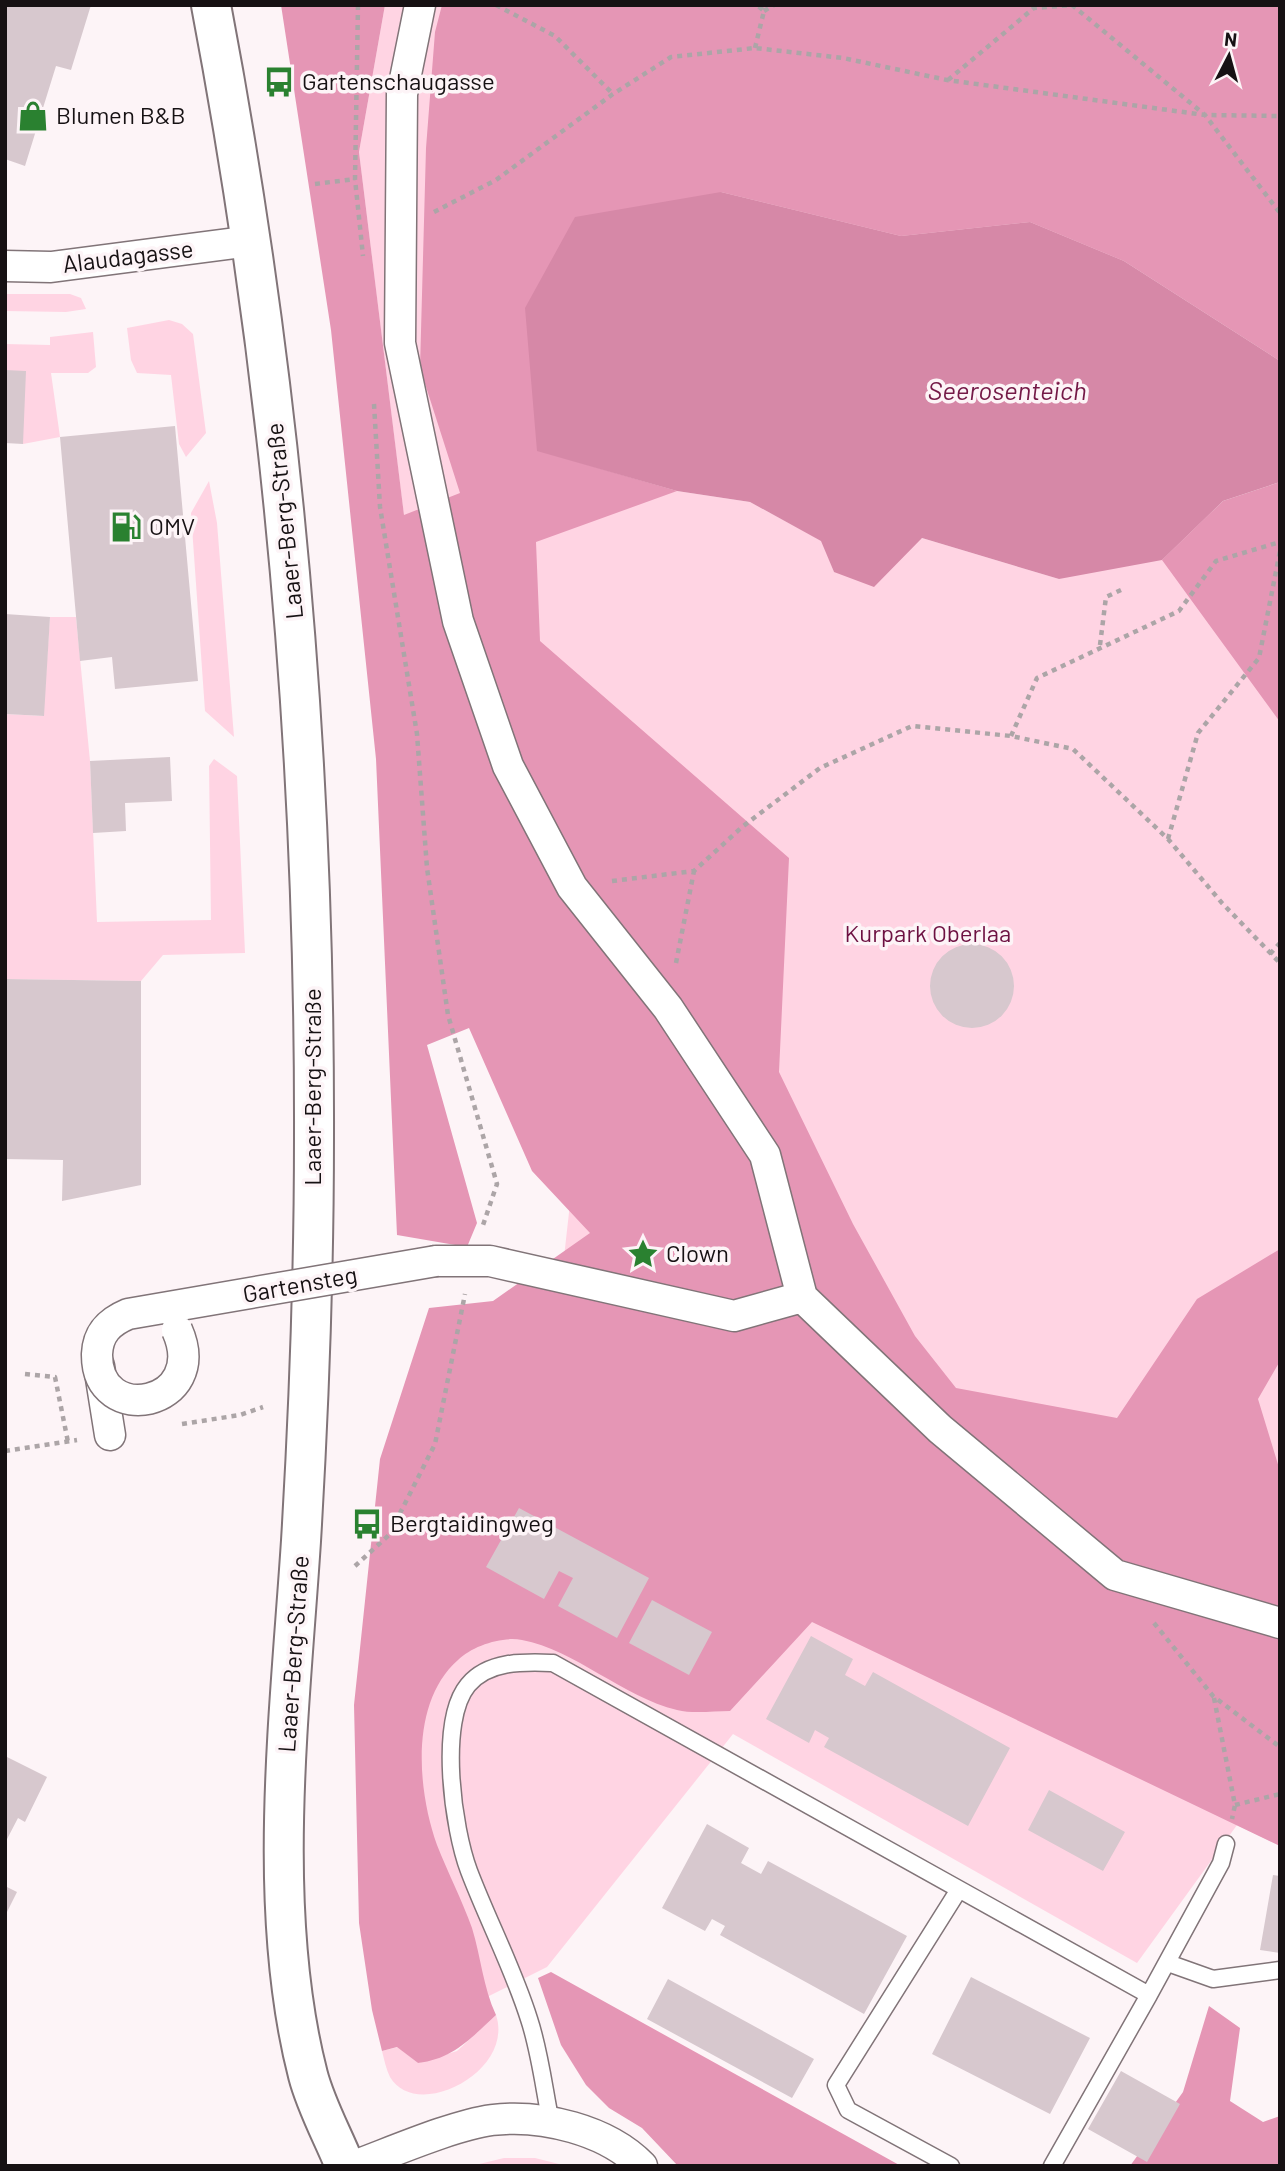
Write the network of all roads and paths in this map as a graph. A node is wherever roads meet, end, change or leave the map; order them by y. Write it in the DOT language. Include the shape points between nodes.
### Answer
graph roads {
  1 [pos="211,5"];
  2 [pos="358,5"];
  3 [pos="420,5"];
  4 [pos="496,5"];
  5 [pos="757,5"];
  6 [pos="774,5"];
  7 [pos="764,11"];
  8 [pos="755,48"];
  9 [pos="947,80"];
  10 [pos="613,94"];
  11 [pos="1205,115"];
  12 [pos="1280,117"];
  13 [pos="355,179"];
  14 [pos="315,184"];
  15 [pos="1280,213"];
  16 [pos="400,230"];
  17 [pos="251,241"];
  18 [pos="5,266"];
  19 [pos="364,268"];
  20 [pos="374,400"];
  21 [pos="1280,542"];
  22 [pos="1280,551"];
  23 [pos="1121,590"];
  24 [pos="1100,646"];
  25 [pos="1011,736"];
  26 [pos="1168,839"];
  27 [pos="694,871"];
  28 [pos="572,887"];
  29 [pos="1280,943"];
  30 [pos="1270,954"];
  31 [pos="1280,963"];
  32 [pos="668,1008"];
  33 [pos="471,1261"];
  34 [pos="802,1297"];
  35 [pos="25,1374"];
  36 [pos="110,1435"];
  37 [pos="68,1442"];
  38 [pos="355,1566"];
  39 [pos="1115,1575"];
  40 [pos="1280,1623"];
  41 [pos="1213,1696"];
  42 [pos="1280,1747"];
  43 [pos="1280,1794"];
  44 [pos="1235,1805"];
  45 [pos="1226,1844"];
  46 [pos="958,1891"];
  47 [pos="1168,1963"];
  48 [pos="1280,1970"];
  49 [pos="1149,1995"];
  50 [pos="551,2123"];
  51 [pos="345,2166"];
  52 [pos="354,2166"];
  53 [pos="642,2166"];
  54 [pos="951,2166"];
  55 [pos="1052,2166"];
  1 -- 17 [label="main road, Laaer-Berg-Straße"];
  2 -- 13 [label="path"];
  3 -- 16 [label="street" via="402,94"];
  4 -- 10 [label="path" via="555,36"];
  5 -- 7 [label="path"];
  6 -- 7 [label="path"];
  7 -- 8 [label="path"];
  8 -- 9 [label="path" via="844,58"];
  8 -- 10 [label="path" via="671,57"];
  9 -- 11 [label="path"];
  9 -- 11 [label="path" via="1034,8 1072,5"];
  10 -- 16 [label="path" via="496,180"];
  11 -- 12 [label="path"];
  11 -- 15 [label="path"];
  13 -- 14 [label="path"];
  13 -- 19 [label="path"];
  16 -- 28 [label="street" via="400,343 458,621 508,766"];
  17 -- 18 [label="street, Alaudagasse" via="51,267"];
  17 -- 51 [label="main road, Laaer-Berg-Straße" via="286,516 313,916 309,1376 287,1764 285,1936 309,2081"];
  20 -- 33 [label="path" via="380,507 417,734 427,868 448,1015 497,1184"];
  21 -- 24 [label="path" via="1216,561 1179,611"];
  22 -- 26 [label="path" via="1259,658 1198,733"];
  23 -- 24 [label="path" via="1106,597"];
  24 -- 25 [label="path" via="1037,678"];
  25 -- 26 [label="path" via="1073,749"];
  25 -- 27 [label="path" via="912,726 820,768 742,827"];
  26 -- 30 [label="path"];
  27 -- 28 [label="path"];
  27 -- 32 [label="path"];
  28 -- 32 [label="street"];
  29 -- 30 [label="path"];
  30 -- 31 [label="path"];
  32 -- 34 [label="street" via="765,1155"];
  33 -- 34 [label="street, Gartensteg" via="562,1275 734,1316"];
  33 -- 36 [label="street, Gartensteg, bridge" via="436,1261 128,1314 115,1320 99,1340 98,1364 106,1387 126,1399 138,1400 162,1396 172,1388 184,1364 182,1341 163,1318 143,1313 122,1314 106,1328 99,1364"];
  33 -- 38 [label="path" via="435,1444 389,1535"];
  34 -- 39 [label="street" via="940,1429"];
  35 -- 37 [label="path" via="55,1377"];
  39 -- 40 [label="street"];
  39 -- 41 [label="path"];
  41 -- 42 [label="path"];
  41 -- 44 [label="path"];
  43 -- 44 [label="path"];
  44 -- 45 [label="path"];
  45 -- 47 [label="lane" via="1222,1863"];
  46 -- 49 [label="lane"];
  46 -- 50 [label="lane" via="553,1663 515,1661 489,1671 469,1684 455,1709 449,1769 468,1868 530,2020"];
  46 -- 54 [label="lane" via="836,2085 848,2110"];
  47 -- 48 [label="lane" via="1213,1979"];
  47 -- 49 [label="lane"];
  49 -- 55 [label="lane"];
  50 -- 52 [label="street" via="490,2120"];
  50 -- 53 [label="street" via="590,2133 628,2151"];
}
